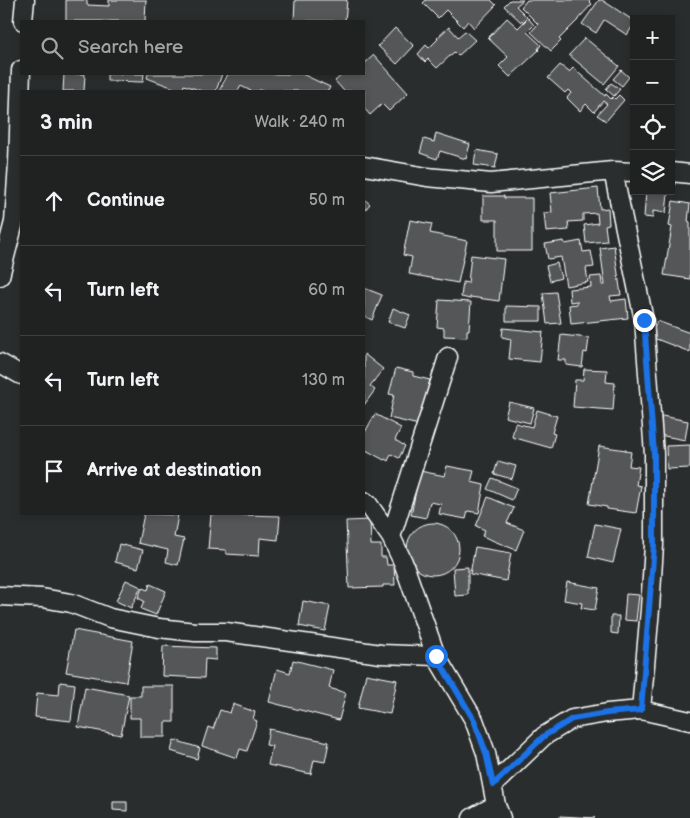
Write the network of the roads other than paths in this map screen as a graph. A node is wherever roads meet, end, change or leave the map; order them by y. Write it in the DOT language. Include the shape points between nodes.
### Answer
graph roads {
  1 [pos="25,0"];
  2 [pos="23,20"];
  3 [pos="21,75"];
  4 [pos="20,90"];
  5 [pos="20,101"];
  6 [pos="365,166"];
  7 [pos="613,171"];
  8 [pos="630,172"];
  9 [pos="675,172"];
  10 [pos="690,174"];
  11 [pos="18,221"];
  12 [pos="0,276"];
  13 [pos="448,357"];
  14 [pos="0,363"];
  15 [pos="20,374"];
  16 [pos="365,502"];
  17 [pos="391,536"];
  18 [pos="0,596"];
  19 [pos="436,656"];
  20 [pos="641,710"];
  21 [pos="690,721"];
  22 [pos="493,785"];
  23 [pos="499,812"];
  24 [pos="472,818"];
  1 -- 2 [label="street"];
  3 -- 4 [label="street"];
  5 -- 11 [label="street"];
  6 -- 7 [label="street" via="427,178 491,183"];
  7 -- 8 [label="street"];
  7 -- 20 [label="street" via="644,320 654,454 654,545"];
  9 -- 10 [label="street"];
  11 -- 12 [label="street"];
  13 -- 17 [label="street"];
  14 -- 15 [label="street"];
  16 -- 17 [label="street"];
  17 -- 19 [label="street"];
  18 -- 19 [label="street" via="71,603 110,618 160,628 226,632 382,654"];
  19 -- 22 [label="street" via="474,720"];
  20 -- 21 [label="street"];
  20 -- 22 [label="street" via="572,719 544,736"];
  22 -- 23 [label="street"];
  23 -- 24 [label="street"];
}
